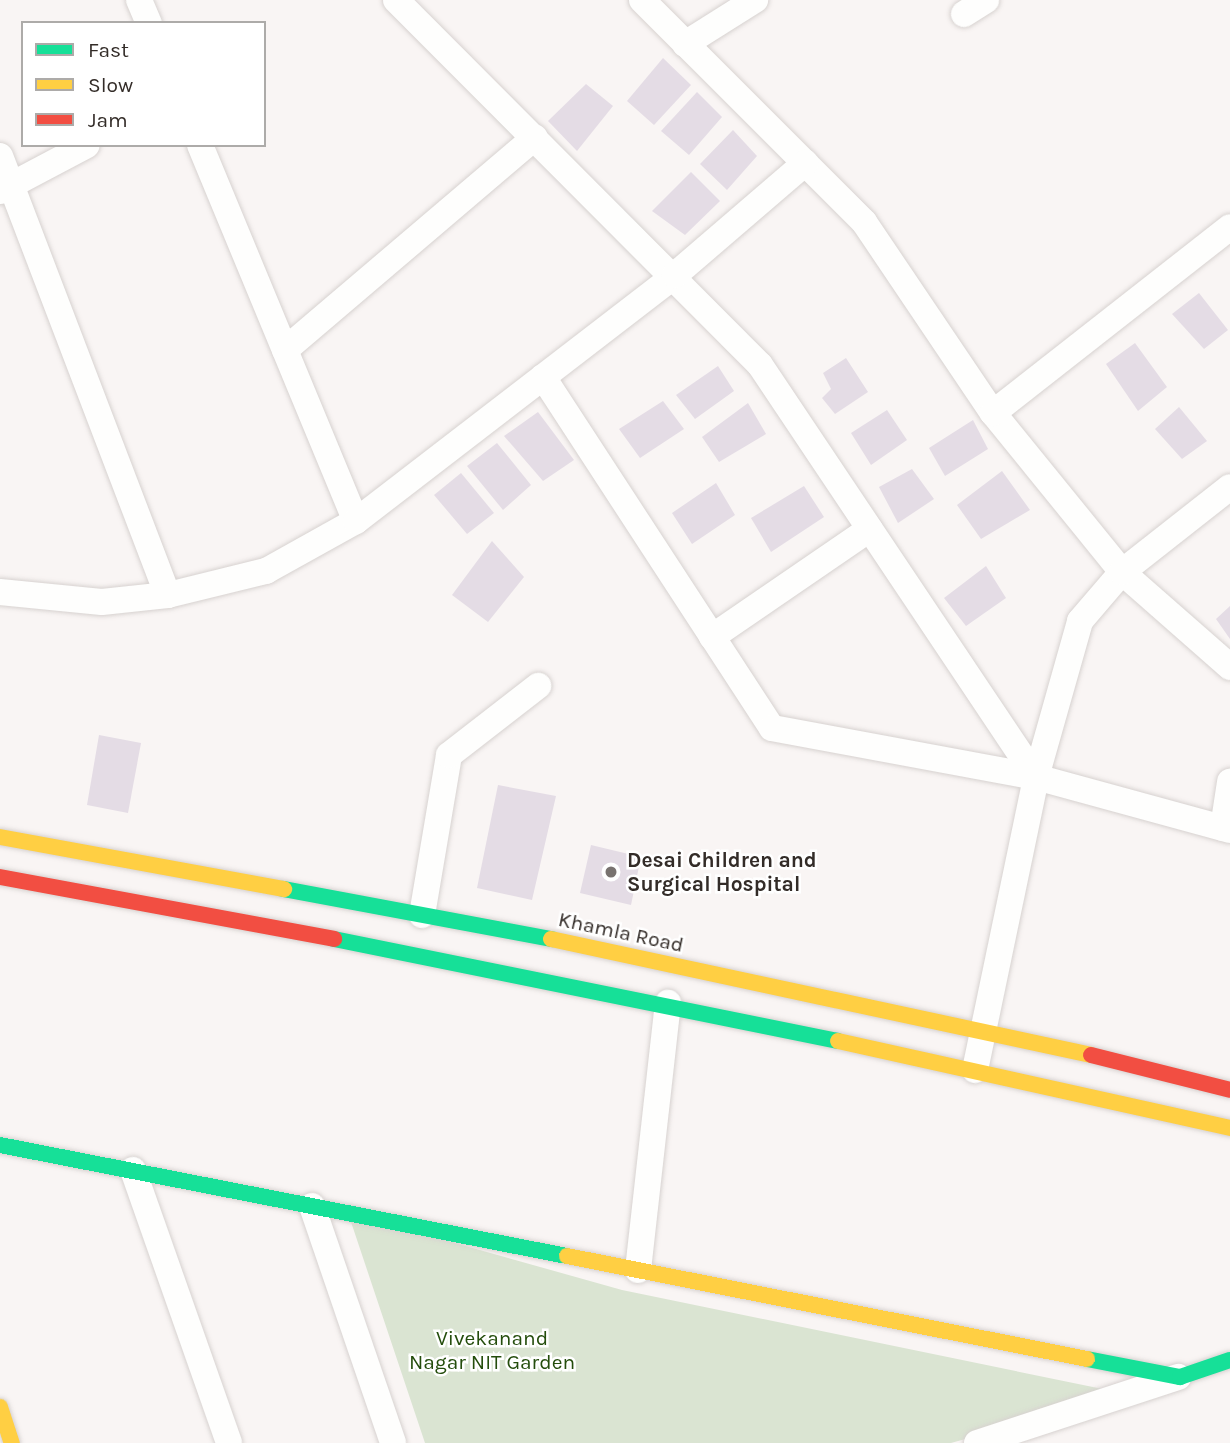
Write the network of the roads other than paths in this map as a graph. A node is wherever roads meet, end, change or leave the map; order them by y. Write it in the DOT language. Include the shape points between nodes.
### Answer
graph roads {
  1 [pos="139,0"];
  2 [pos="396,0"];
  3 [pos="642,0"];
  4 [pos="754,0"];
  5 [pos="148,21"];
  6 [pos="685,44"];
  7 [pos="534,137"];
  8 [pos="83,147"];
  9 [pos="201,147"];
  10 [pos="0,156"];
  11 [pos="805,163"];
  12 [pos="6,188"];
  13 [pos="1230,227"];
  14 [pos="675,275"];
  15 [pos="285,350"];
  16 [pos="543,377"];
  17 [pos="993,413"];
  18 [pos="1230,487"];
  19 [pos="356,521"];
  20 [pos="870,529"];
  21 [pos="1122,572"];
  22 [pos="0,592"];
  23 [pos="168,595"];
  24 [pos="712,637"];
  25 [pos="1230,667"];
  26 [pos="538,686"];
  27 [pos="1036,777"];
  28 [pos="1230,782"];
  29 [pos="1226,829"];
  30 [pos="0,837"];
  31 [pos="0,877"];
  32 [pos="422,915"];
  33 [pos="668,1003"];
  34 [pos="982,1028"];
  35 [pos="975,1070"];
  36 [pos="1230,1090"];
  37 [pos="1230,1128"];
  38 [pos="0,1145"];
  39 [pos="132,1170"];
  40 [pos="312,1206"];
  41 [pos="638,1270"];
  42 [pos="1230,1360"];
  43 [pos="1180,1377"];
  44 [pos="0,1407"];
  45 [pos="12,1443"];
  46 [pos="229,1443"];
  47 [pos="393,1443"];
  48 [pos="977,1443"];
  1 -- 5 [label="street"];
  2 -- 7 [label="street"];
  3 -- 6 [label="street"];
  4 -- 6 [label="street"];
  6 -- 11 [label="street"];
  7 -- 14 [label="street"];
  7 -- 15 [label="street"];
  8 -- 12 [label="street"];
  9 -- 15 [label="street"];
  10 -- 12 [label="street"];
  11 -- 14 [label="street"];
  11 -- 17 [label="street" via="864,222"];
  12 -- 23 [label="street"];
  13 -- 17 [label="street"];
  14 -- 16 [label="street"];
  14 -- 20 [label="street" via="760,365"];
  15 -- 19 [label="street"];
  16 -- 19 [label="street"];
  16 -- 24 [label="street"];
  17 -- 21 [label="street"];
  18 -- 21 [label="street"];
  19 -- 23 [label="street" via="266,571"];
  20 -- 24 [label="street"];
  20 -- 27 [label="street"];
  21 -- 25 [label="street"];
  21 -- 27 [label="street" via="1080,621"];
  22 -- 23 [label="street" via="102,602"];
  24 -- 27 [label="street" via="772,728"];
  26 -- 32 [label="street" via="449,755"];
  27 -- 29 [label="street"];
  27 -- 34 [label="street"];
  28 -- 29 [label="street"];
  30 -- 32 [label="street, Khamla Road"];
  31 -- 33 [label="street" via="223,914"];
  32 -- 34 [label="street, Khamla Road"];
  33 -- 35 [label="street"];
  33 -- 41 [label="street"];
  34 -- 35 [label="street"];
  34 -- 36 [label="street, Khamla Road"];
  35 -- 37 [label="street"];
  38 -- 39 [label="street"];
  39 -- 40 [label="street"];
  39 -- 46 [label="street"];
  40 -- 41 [label="street"];
  40 -- 47 [label="street"];
  41 -- 43 [label="street"];
  42 -- 43 [label="street"];
  43 -- 48 [label="street"];
  44 -- 45 [label="street"];
}
